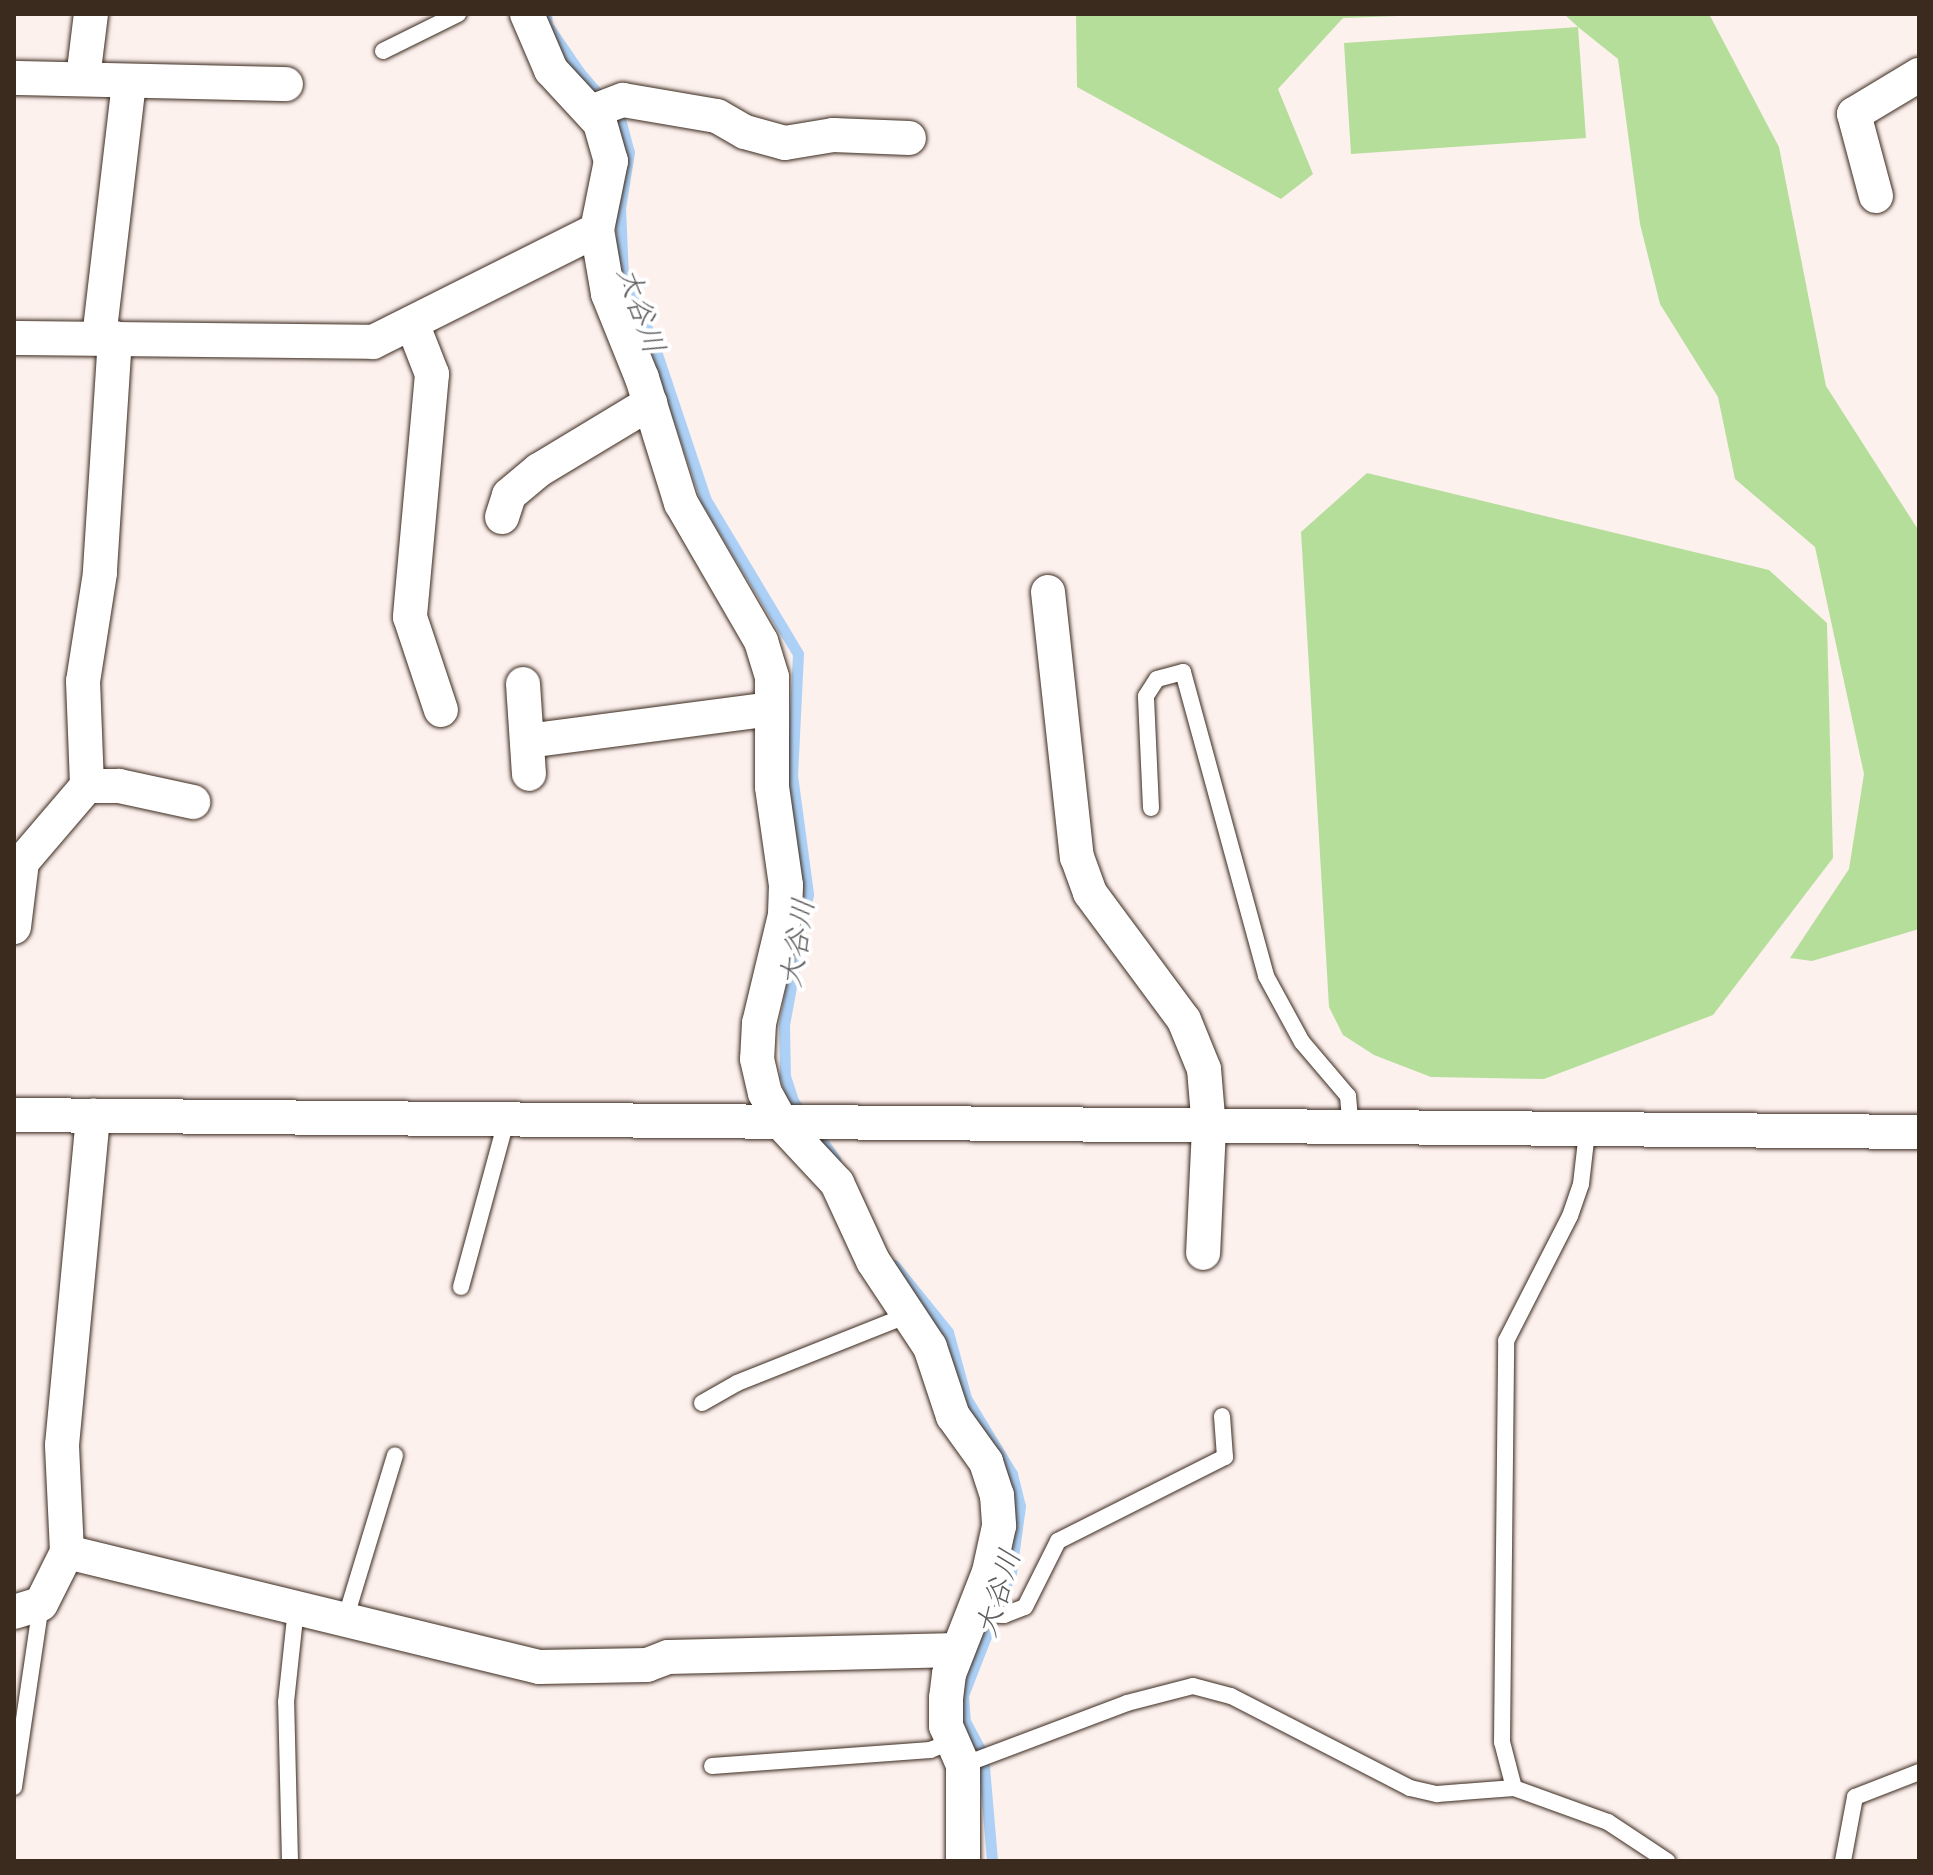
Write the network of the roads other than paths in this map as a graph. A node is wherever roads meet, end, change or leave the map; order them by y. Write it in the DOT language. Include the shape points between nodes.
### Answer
graph roads {
  1 [pos="91,14"];
  2 [pos="458,14"];
  3 [pos="527,14"];
  4 [pos="383,51"];
  5 [pos="1919,75"];
  6 [pos="14,78"];
  7 [pos="83,78"];
  8 [pos="129,82"];
  9 [pos="286,84"];
  10 [pos="591,112"];
  11 [pos="909,138"];
  12 [pos="1876,196"];
  13 [pos="597,230"];
  14 [pos="412,323"];
  15 [pos="14,338"];
  16 [pos="107,338"];
  17 [pos="650,403"];
  18 [pos="502,517"];
  19 [pos="1048,592"];
  20 [pos="523,684"];
  21 [pos="771,709"];
  22 [pos="441,710"];
  23 [pos="528,741"];
  24 [pos="529,774"];
  25 [pos="87,786"];
  26 [pos="193,802"];
  27 [pos="1151,808"];
  28 [pos="14,927"];
  29 [pos="14,1115"];
  30 [pos="93,1115"];
  31 [pos="507,1118"];
  32 [pos="789,1124"];
  33 [pos="1209,1128"];
  34 [pos="1351,1129"];
  35 [pos="1587,1132"];
  36 [pos="1919,1132"];
  37 [pos="1203,1253"];
  38 [pos="461,1287"];
  39 [pos="908,1315"];
  40 [pos="702,1403"];
  41 [pos="1222,1416"];
  42 [pos="395,1455"];
  43 [pos="67,1552"];
  44 [pos="27,1608"];
  45 [pos="296,1608"];
  46 [pos="972,1614"];
  47 [pos="345,1620"];
  48 [pos="958,1650"];
  49 [pos="958,1753"];
  50 [pos="712,1766"];
  51 [pos="1919,1772"];
  52 [pos="14,1787"];
  53 [pos="1514,1788"];
  54 [pos="1659,1858"];
  55 [pos="290,1861"];
  56 [pos="963,1861"];
  57 [pos="1843,1861"];
  1 -- 7 [label="street"];
  2 -- 4 [label="lane"];
  3 -- 10 [label="street" via="551,70"];
  5 -- 12 [label="street" via="1854,114"];
  6 -- 7 [label="street"];
  7 -- 8 [label="street"];
  8 -- 9 [label="street"];
  8 -- 16 [label="street"];
  10 -- 11 [label="street" via="623,100 717,116 745,132 785,143 833,135"];
  10 -- 13 [label="street" via="600,123 611,161"];
  13 -- 14 [label="street"];
  13 -- 17 [label="street" via="608,294"];
  14 -- 16 [label="street" via="373,342"];
  14 -- 22 [label="street" via="432,374 410,617"];
  15 -- 16 [label="street"];
  16 -- 25 [label="street" via="100,573 83,681"];
  17 -- 18 [label="street" via="539,470 509,495"];
  17 -- 21 [label="street" via="681,503 761,641 772,677"];
  19 -- 33 [label="street" via="1077,857 1090,893 1184,1020 1204,1069"];
  20 -- 23 [label="street"];
  21 -- 23 [label="street"];
  21 -- 32 [label="street" via="772,787 786,885 757,1059 765,1093"];
  23 -- 24 [label="street"];
  25 -- 26 [label="street" via="119,786"];
  25 -- 28 [label="street" via="22,862"];
  27 -- 34 [label="lane" via="1146,696 1157,679 1183,672 1266,976 1302,1042 1348,1096"];
  29 -- 30 [label="street"];
  30 -- 31 [label="street"];
  30 -- 43 [label="street" via="62,1445"];
  31 -- 32 [label="street"];
  31 -- 38 [label="lane"];
  32 -- 33 [label="street"];
  32 -- 39 [label="street" via="837,1183 873,1261"];
  33 -- 34 [label="street"];
  33 -- 37 [label="street"];
  34 -- 35 [label="street"];
  35 -- 36 [label="street"];
  35 -- 53 [label="lane" via="1581,1184 1570,1216 1506,1341 1502,1742"];
  39 -- 40 [label="lane" via="737,1383"];
  39 -- 46 [label="street" via="930,1347 953,1416 986,1462 997,1495 999,1526"];
  41 -- 46 [label="lane" via="1225,1457 1058,1541 1025,1607 1004,1615"];
  42 -- 47 [label="lane"];
  43 -- 44 [label="street"];
  43 -- 45 [label="street"];
  44 -- 52 [label="lane"];
  45 -- 47 [label="street"];
  45 -- 55 [label="lane" via="286,1702"];
  46 -- 48 [label="street"];
  47 -- 48 [label="street" via="566,1669 647,1665 668,1657"];
  48 -- 49 [label="street" via="946,1698 946,1726"];
  49 -- 50 [label="lane" via="930,1750"];
  49 -- 53 [label="lane" via="1193,1686 1231,1696 1410,1788 1437,1794"];
  49 -- 56 [label="street"];
  51 -- 57 [label="lane" via="1855,1797"];
  53 -- 54 [label="lane" via="1608,1822"];
}
